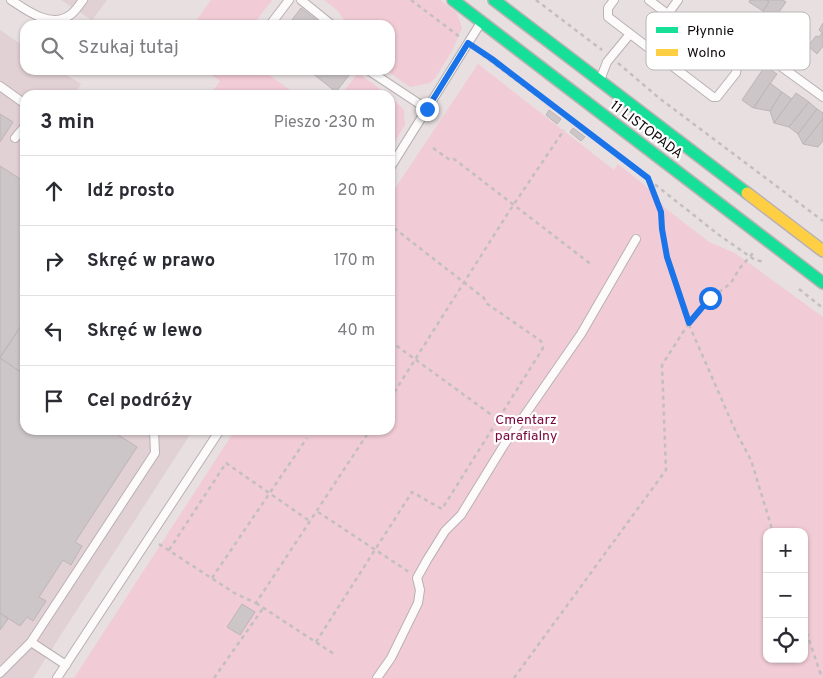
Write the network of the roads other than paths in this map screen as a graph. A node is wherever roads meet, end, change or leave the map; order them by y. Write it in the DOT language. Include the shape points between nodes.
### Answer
graph roads {
  1 [pos="11,0"];
  2 [pos="83,0"];
  3 [pos="289,0"];
  4 [pos="301,0"];
  5 [pos="453,0"];
  6 [pos="614,0"];
  7 [pos="649,0"];
  8 [pos="678,0"];
  9 [pos="490,10"];
  10 [pos="665,12"];
  11 [pos="669,12"];
  12 [pos="274,20"];
  13 [pos="326,20"];
  14 [pos="630,34"];
  15 [pos="646,46"];
  16 [pos="609,60"];
  17 [pos="587,70"];
  18 [pos="677,70"];
  19 [pos="736,70"];
  20 [pos="786,70"];
  21 [pos="376,75"];
  22 [pos="0,86"];
  23 [pos="592,90"];
  24 [pos="823,97"];
  25 [pos="20,100"];
  26 [pos="427,109"];
  27 [pos="20,132"];
  28 [pos="15,138"];
  29 [pos="395,160"];
  30 [pos="636,239"];
  31 [pos="823,250"];
  32 [pos="823,282"];
  33 [pos="154,435"];
  34 [pos="217,435"];
  35 [pos="31,642"];
  36 [pos="66,665"];
  37 [pos="0,673"];
  38 [pos="58,678"];
  39 [pos="377,678"];
  1 -- 2 [label="lane" via="46,19 57,20 69,16"];
  3 -- 12 [label="lane"];
  4 -- 13 [label="lane"];
  5 -- 9 [label="main road, 11 LISTOPADA"];
  6 -- 14 [label="lane" via="608,8 608,17"];
  7 -- 10 [label="lane"];
  8 -- 11 [label="lane"];
  9 -- 17 [label="main road, 11 LISTOPADA"];
  9 -- 23 [label="main road, 11 LISTOPADA"];
  9 -- 26 [label="lane"];
  14 -- 15 [label="lane"];
  14 -- 16 [label="lane"];
  16 -- 17 [label="lane"];
  16 -- 23 [label="lane"];
  17 -- 23 [label="main road, 11 LISTOPADA"];
  18 -- 19 [label="lane" via="713,97 720,95"];
  20 -- 24 [label="lane"];
  21 -- 26 [label="lane"];
  22 -- 25 [label="lane"];
  23 -- 31 [label="main road, 11 LISTOPADA"];
  23 -- 32 [label="main road, 11 LISTOPADA"];
  26 -- 29 [label="lane"];
  27 -- 28 [label="lane"];
  30 -- 39 [label="lane" via="580,334 461,514 445,531 418,578 418,603 391,658"];
  33 -- 35 [label="lane" via="154,453"];
  34 -- 36 [label="lane"];
  35 -- 36 [label="lane"];
  35 -- 37 [label="lane"];
  36 -- 38 [label="lane"];
}
